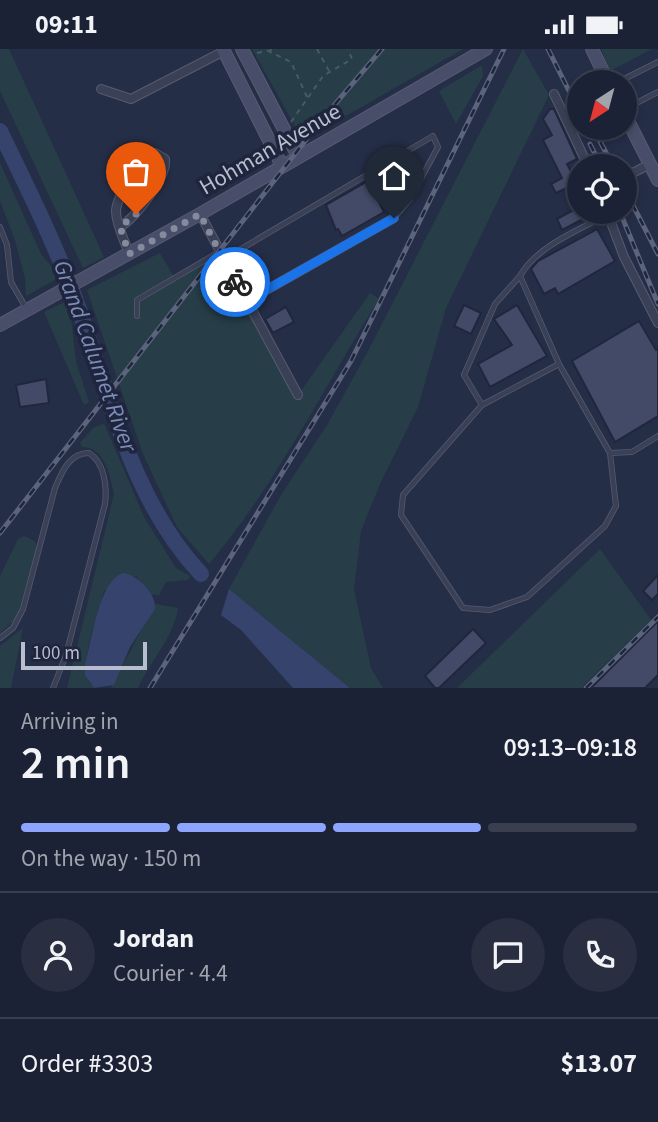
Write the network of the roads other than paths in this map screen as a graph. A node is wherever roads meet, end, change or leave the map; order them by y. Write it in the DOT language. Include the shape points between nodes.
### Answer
graph roads {
  1 [pos="242,49"];
  2 [pos="486,49"];
  3 [pos="592,49"];
  4 [pos="225,50"];
  5 [pos="658,62"];
  6 [pos="602,70"];
  7 [pos="637,72"];
  8 [pos="101,89"];
  9 [pos="658,92"];
  10 [pos="554,94"];
  11 [pos="637,103"];
  12 [pos="637,139"];
  13 [pos="582,154"];
  14 [pos="298,156"];
  15 [pos="650,164"];
  16 [pos="282,166"];
  17 [pos="637,171"];
  18 [pos="658,180"];
  19 [pos="200,214"];
  20 [pos="394,218"];
  21 [pos="588,224"];
  22 [pos="612,224"];
  23 [pos="0,227"];
  24 [pos="120,227"];
  25 [pos="129,254"];
  26 [pos="221,256"];
  27 [pos="520,276"];
  28 [pos="245,302"];
  29 [pos="27,309"];
  30 [pos="137,316"];
  31 [pos="658,323"];
  32 [pos="0,325"];
  33 [pos="559,364"];
  34 [pos="298,395"];
  35 [pos="482,405"];
  36 [pos="658,436"];
  37 [pos="610,453"];
  38 [pos="0,638"];
  39 [pos="53,688"];
  1 -- 14 [label="main road"];
  2 -- 14 [label="main road, Hohman Avenue"];
  3 -- 6 [label="main road"];
  4 -- 8 [label="street" via="131,99"];
  4 -- 16 [label="main road"];
  5 -- 7 [label="lane"];
  9 -- 11 [label="lane"];
  10 -- 13 [label="street"];
  12 -- 15 [label="main road"];
  14 -- 16 [label="main road, Hohman Avenue"];
  15 -- 17 [label="street"];
  15 -- 18 [label="main road"];
  16 -- 19 [label="main road, Hohman Avenue"];
  19 -- 25 [label="main road, Hohman Avenue"];
  19 -- 26 [label="street"];
  20 -- 26 [label="lane" via="410,199 438,147 433,136"];
  20 -- 28 [label="street"];
  21 -- 27 [label="lane" via="527,264"];
  22 -- 31 [label="street"];
  23 -- 29 [label="lane" via="11,282"];
  24 -- 24 [label="street" via="119,198 145,157 160,154 165,159 164,171 136,214"];
  24 -- 25 [label="street"];
  25 -- 29 [label="main road, Hohman Avenue"];
  26 -- 28 [label="street"];
  26 -- 30 [label="lane" via="138,300"];
  27 -- 33 [label="lane"];
  27 -- 35 [label="lane" via="495,304 464,375"];
  28 -- 34 [label="street"];
  29 -- 32 [label="main road, Hohman Avenue"];
  33 -- 35 [label="lane"];
  33 -- 37 [label="lane"];
  35 -- 37 [label="lane" via="403,495 401,515 463,608 490,610 527,597 605,526 616,506"];
  36 -- 37 [label="lane" via="632,452"];
  38 -- 39 [label="lane" via="13,628 23,610 62,473 72,458 89,453 100,465 105,504 66,655"];
}
